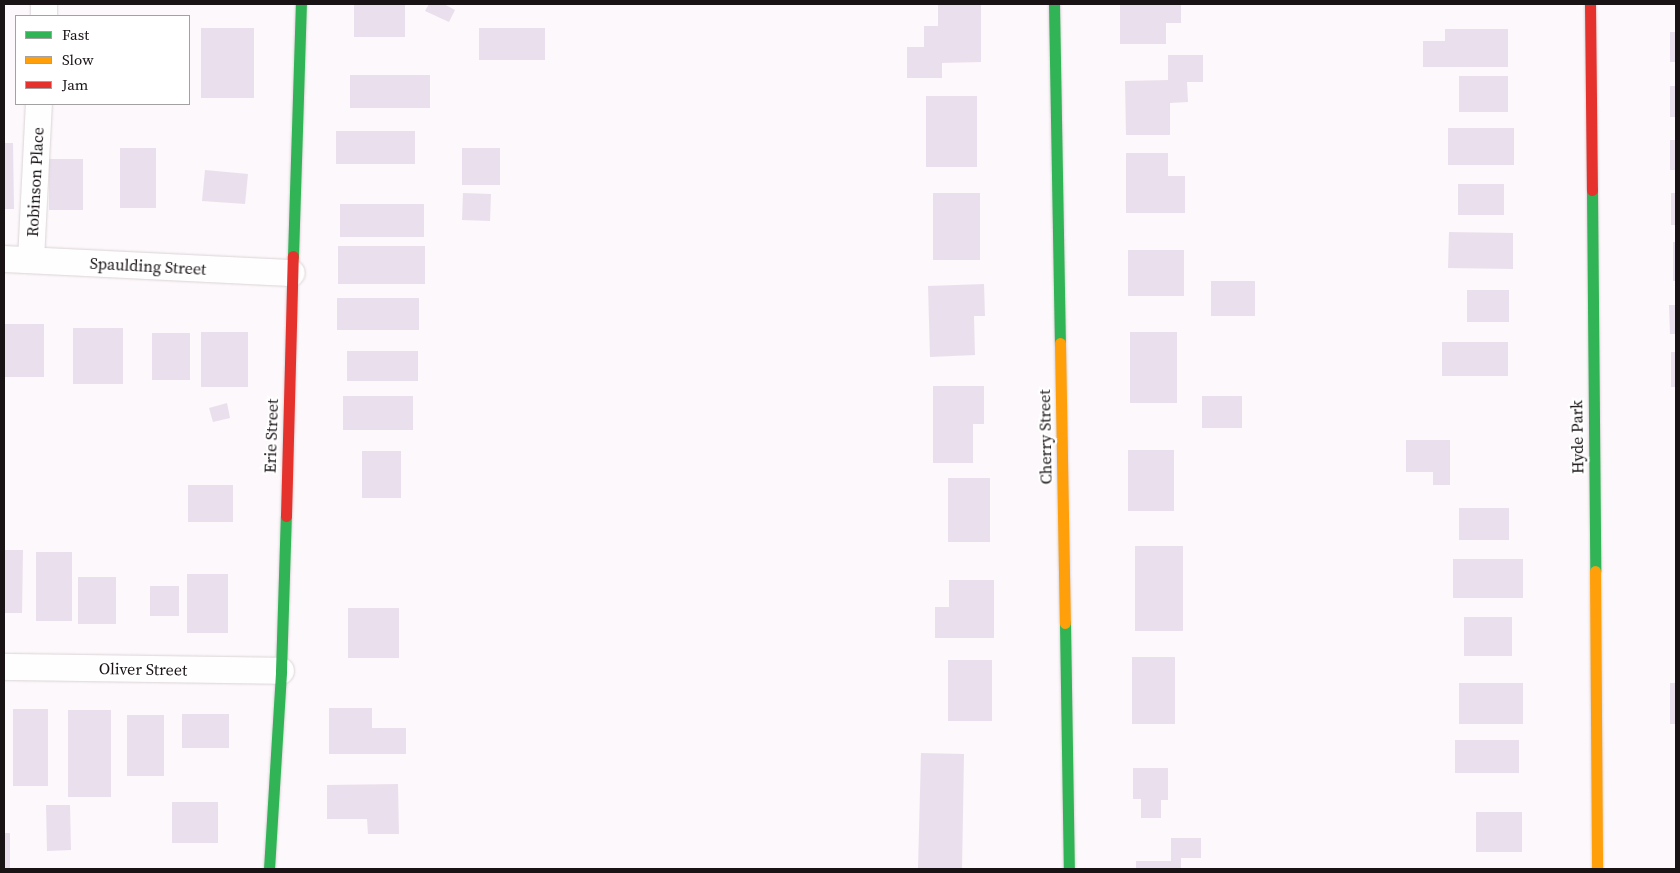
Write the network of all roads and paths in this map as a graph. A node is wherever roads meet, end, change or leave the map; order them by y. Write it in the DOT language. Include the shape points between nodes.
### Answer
graph roads {
  1 [pos="301,4"];
  2 [pos="1054,4"];
  3 [pos="1590,4"];
  4 [pos="39,105"];
  5 [pos="4,259"];
  6 [pos="31,260"];
  7 [pos="292,273"];
  8 [pos="4,667"];
  9 [pos="281,671"];
  10 [pos="268,869"];
  11 [pos="1069,869"];
  12 [pos="1598,869"];
  1 -- 7 [label="street, Erie Street"];
  2 -- 11 [label="street, Cherry Street"];
  3 -- 12 [label="street, Hyde Park"];
  4 -- 6 [label="street, Robinson Place"];
  5 -- 6 [label="street, Spaulding Street"];
  6 -- 7 [label="street, Spaulding Street"];
  7 -- 9 [label="street, Erie Street"];
  8 -- 9 [label="street, Oliver Street"];
  9 -- 10 [label="street, Erie Street"];
}
